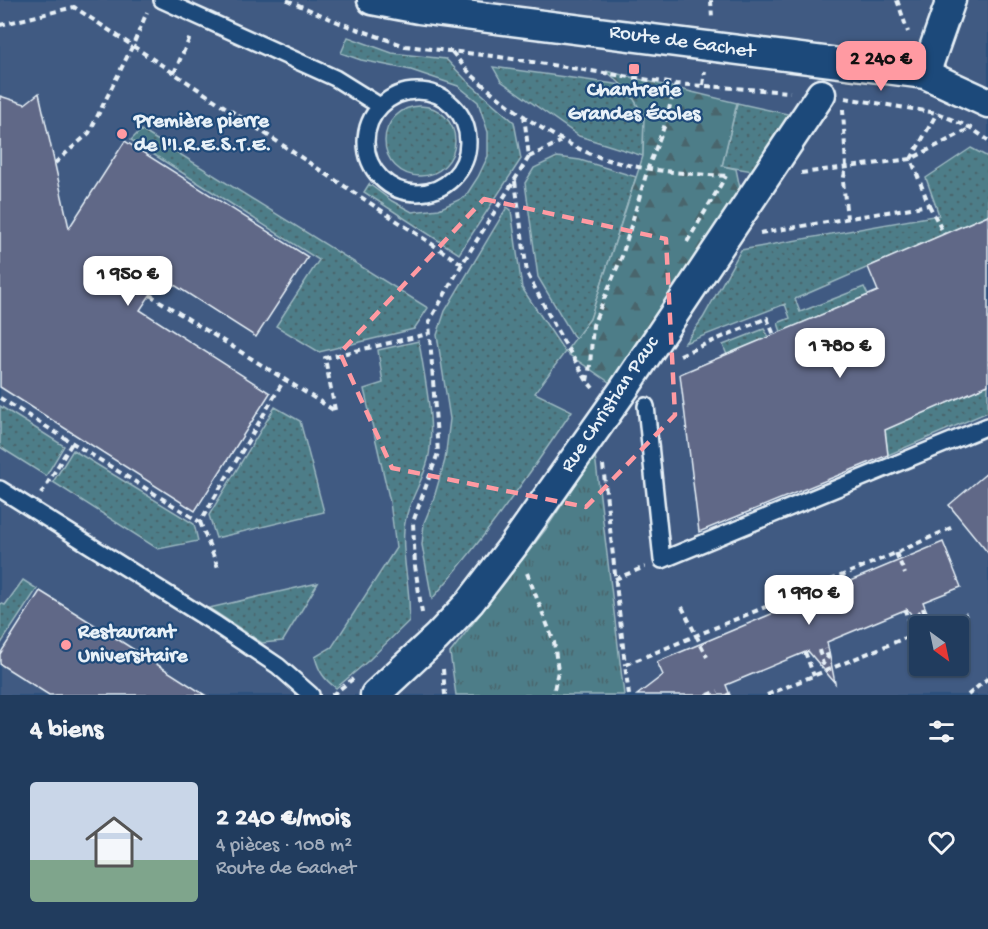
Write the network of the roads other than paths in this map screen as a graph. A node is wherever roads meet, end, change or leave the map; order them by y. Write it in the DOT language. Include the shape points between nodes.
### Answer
graph roads {
  1 [pos="162,0"];
  2 [pos="372,0"];
  3 [pos="951,0"];
  4 [pos="925,74"];
  5 [pos="831,95"];
  6 [pos="988,103"];
  7 [pos="380,106"];
  8 [pos="646,406"];
  9 [pos="988,426"];
  10 [pos="0,489"];
  11 [pos="379,692"];
  12 [pos="311,695"];
  1 -- 7 [label="lane" via="335,78"];
  2 -- 4 [label="street, Route de Gachet"];
  3 -- 4 [label="street"];
  4 -- 6 [label="street, Route de Gachet"];
  5 -- 11 [label="street, Rue Christian Pauc" via="764,178 608,413 513,546 470,602"];
  7 -- 7 [label="lane" via="366,136 369,159 381,178 400,190 423,192 453,177 465,158 467,135 453,105 433,93 411,91"];
  8 -- 9 [label="lane" via="662,560"];
  10 -- 12 [label="lane" via="214,623 278,666"];
}
